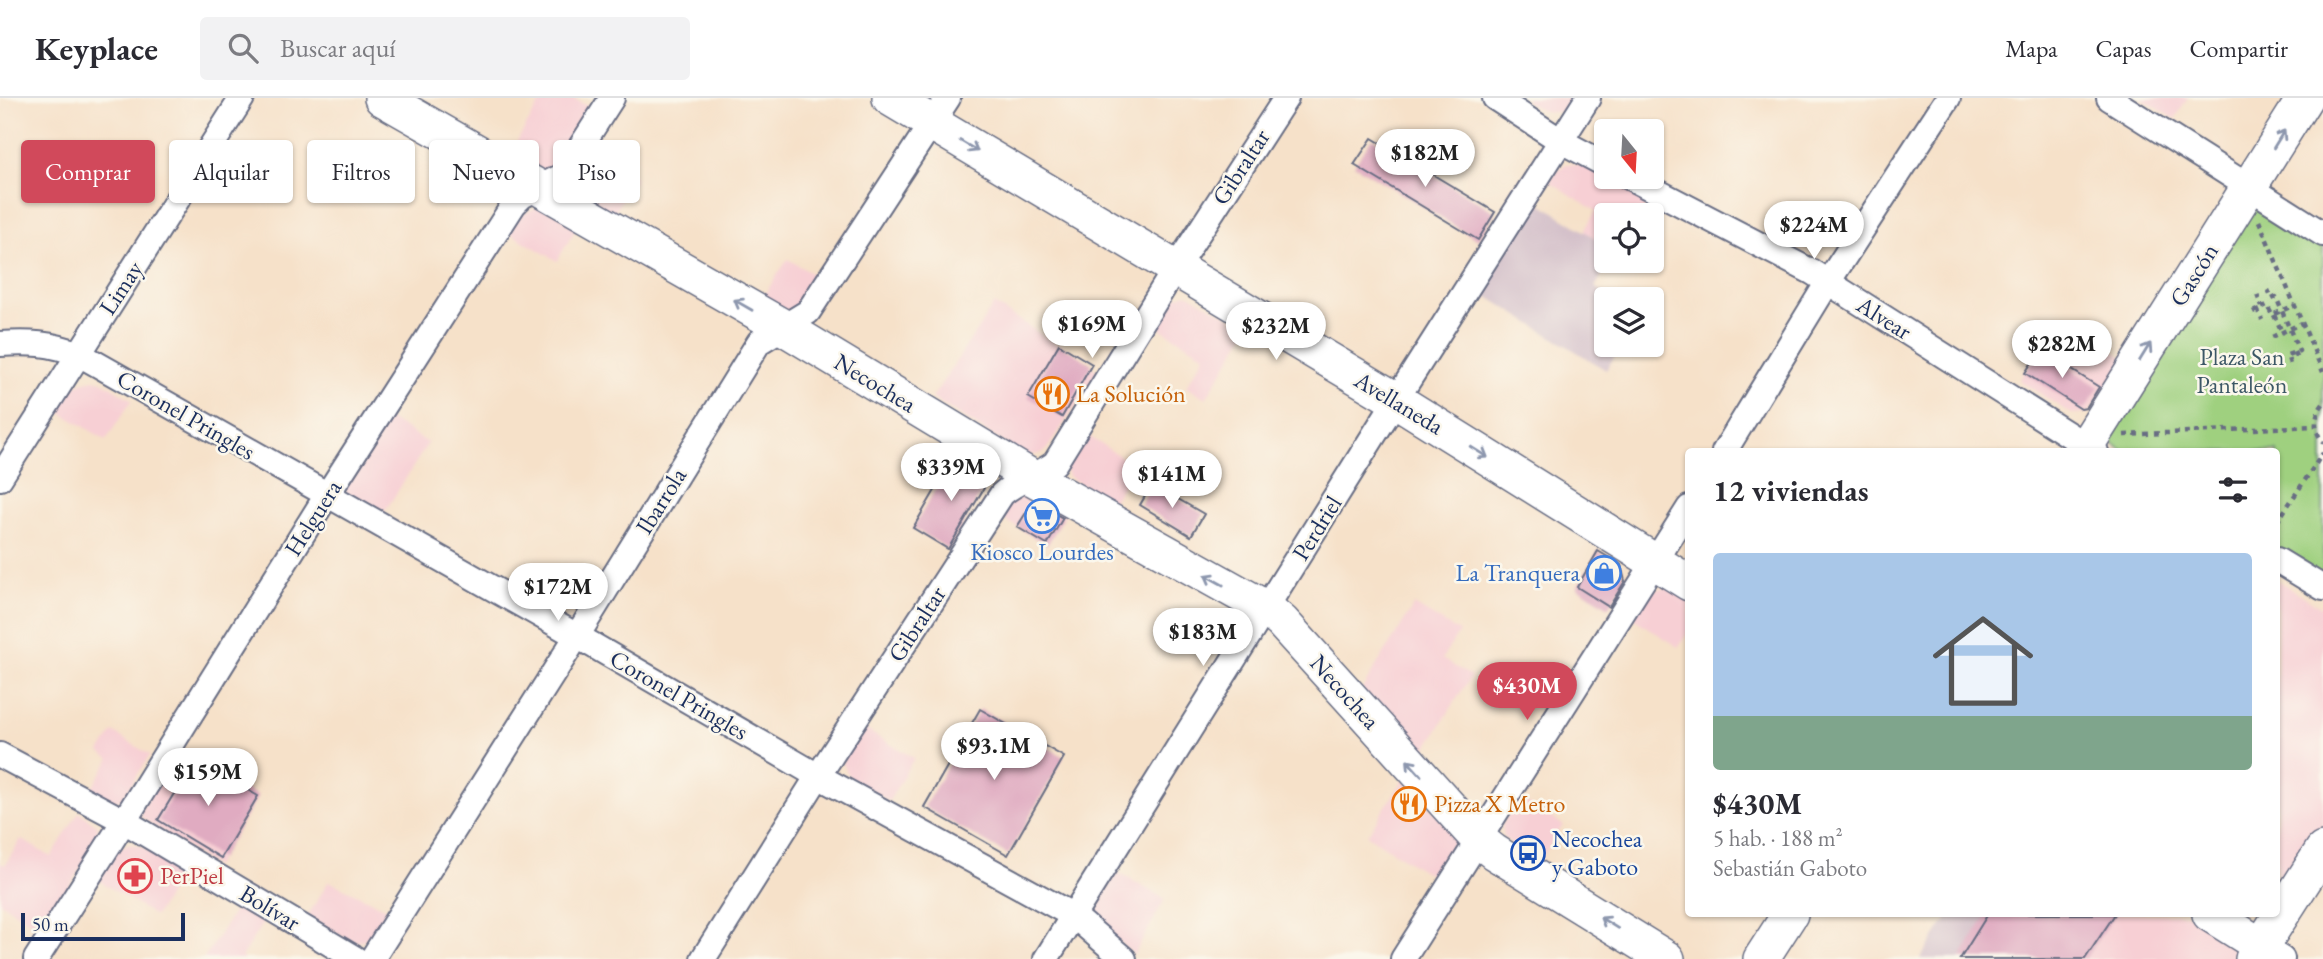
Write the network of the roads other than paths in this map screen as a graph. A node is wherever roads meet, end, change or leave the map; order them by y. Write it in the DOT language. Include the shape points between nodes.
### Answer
graph roads {
  1 [pos="242,98"];
  2 [pos="382,98"];
  3 [pos="612,98"];
  4 [pos="890,98"];
  5 [pos="1286,98"];
  6 [pos="1495,98"];
  7 [pos="1588,98"];
  8 [pos="1948,98"];
  9 [pos="2109,98"];
  10 [pos="2305,98"];
  11 [pos="940,111"];
  12 [pos="455,140"];
  13 [pos="1561,141"];
  14 [pos="1594,159"];
  15 [pos="539,188"];
  16 [pos="1652,189"];
  17 [pos="2253,202"];
  18 [pos="515,203"];
  19 [pos="2323,234"];
  20 [pos="1175,269"];
  21 [pos="1828,282"];
  22 [pos="783,327"];
  23 [pos="0,344"];
  24 [pos="79,354"];
  25 [pos="1396,400"];
  26 [pos="1726,448"];
  27 [pos="2085,448"];
  28 [pos="2089,448"];
  29 [pos="1031,477"];
  30 [pos="0,478"];
  31 [pos="327,495"];
  32 [pos="1685,514"];
  33 [pos="1655,562"];
  34 [pos="2280,562"];
  35 [pos="1685,581"];
  36 [pos="2323,588"];
  37 [pos="1267,609"];
  38 [pos="577,636"];
  39 [pos="0,755"];
  40 [pos="818,776"];
  41 [pos="124,821"];
  42 [pos="1479,840"];
  43 [pos="2323,850"];
  44 [pos="1074,916"];
  45 [pos="1788,917"];
  46 [pos="2214,917"];
  47 [pos="2266,955"];
  48 [pos="36,959"];
  49 [pos="356,959"];
  50 [pos="372,959"];
  51 [pos="703,959"];
  52 [pos="1046,959"];
  53 [pos="1124,959"];
  54 [pos="1403,959"];
  55 [pos="1667,959"];
  56 [pos="1761,959"];
  1 -- 24 [label="street, Limay"];
  2 -- 12 [label="street, Necochea"];
  3 -- 15 [label="street, Helguera" via="562,176"];
  4 -- 11 [label="street, Avellaneda"];
  5 -- 20 [label="street, Gibraltar"];
  6 -- 13 [label="street"];
  7 -- 13 [label="street, Perdriel"];
  8 -- 21 [label="street"];
  9 -- 17 [label="street"];
  17 -- 10 [label="street, Gascón, one-way"];
  11 -- 20 [label="street, Avellaneda, one-way"];
  11 -- 22 [label="street, Ibarrola" via="808,312"];
  13 -- 14 [label="street"];
  13 -- 25 [label="street, Perdriel"];
  22 -- 15 [label="street, Necochea, one-way"];
  16 -- 21 [label="street, Alvear"];
  17 -- 19 [label="street"];
  28 -- 17 [label="street, Gascón, one-way"];
  18 -- 31 [label="street, Helguera"];
  20 -- 25 [label="street, Avellaneda"];
  20 -- 29 [label="street, Gibraltar" via="1055,463"];
  21 -- 26 [label="street"];
  21 -- 27 [label="street, Alvear"];
  22 -- 29 [label="street, Necochea"];
  22 -- 38 [label="street, Ibarrola" via="759,342"];
  23 -- 24 [label="street, Coronel Pringles" via="29,342"];
  24 -- 30 [label="street, Limay"];
  24 -- 31 [label="street, Coronel Pringles"];
  25 -- 33 [label="street, Avellaneda, one-way"];
  25 -- 37 [label="street, Perdriel"];
  37 -- 29 [label="street, Necochea, one-way"];
  29 -- 40 [label="street, Gibraltar" via="1002,494"];
  31 -- 38 [label="street, Coronel Pringles"];
  31 -- 41 [label="street, Helguera"];
  32 -- 33 [label="street"];
  33 -- 35 [label="street, Avellaneda"];
  33 -- 42 [label="street"];
  34 -- 36 [label="street"];
  42 -- 37 [label="street, Necochea, one-way"];
  37 -- 44 [label="street, Perdriel"];
  38 -- 40 [label="street, Coronel Pringles"];
  38 -- 50 [label="street, Ibarrola"];
  39 -- 41 [label="street, Bolívar"];
  40 -- 44 [label="street, Coronel Pringles"];
  40 -- 51 [label="street, Gibraltar"];
  41 -- 48 [label="street, Helguera"];
  41 -- 49 [label="street, Bolívar"];
  42 -- 54 [label="street"];
  55 -- 42 [label="street, Necochea, one-way"];
  43 -- 47 [label="street"];
  44 -- 52 [label="street, Perdriel"];
  44 -- 53 [label="street, Coronel Pringles"];
  45 -- 56 [label="street"];
  46 -- 47 [label="street"];
}
